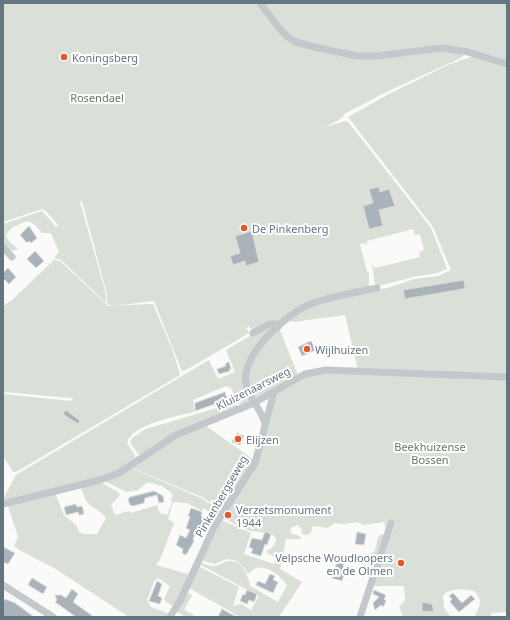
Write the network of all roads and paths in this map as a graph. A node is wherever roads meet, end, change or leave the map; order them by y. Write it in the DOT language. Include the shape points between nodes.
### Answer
graph roads {
  1 [pos="260,3"];
  2 [pos="507,64"];
  3 [pos="3,247"];
  4 [pos="12,257"];
  5 [pos="377,288"];
  6 [pos="278,327"];
  7 [pos="252,333"];
  8 [pos="507,377"];
  9 [pos="274,392"];
  10 [pos="254,403"];
  11 [pos="266,426"];
  12 [pos="3,504"];
  13 [pos="391,524"];
  14 [pos="3,585"];
  15 [pos="53,617"];
  16 [pos="170,617"];
  17 [pos="360,617"];
  1 -- 2 [label="street" via="288,37 318,48 358,56 377,56 442,48 468,52"];
  3 -- 4 [label="street"];
  5 -- 6 [label="street" via="312,303 301,308"];
  6 -- 7 [label="street" via="270,324"];
  6 -- 10 [label="street" via="259,347 247,372 246,384"];
  8 -- 9 [label="street, Kluizenaarsweg" via="326,370 305,374"];
  9 -- 10 [label="street, Kluizenaarsweg"];
  9 -- 11 [label="street, Pinkenbergseweg"];
  10 -- 11 [label="street" via="262,414"];
  10 -- 12 [label="street, Kluizenaarsweg" via="176,435 119,473"];
  11 -- 16 [label="street, Pinkenbergseweg" via="251,470 214,527 188,585"];
  13 -- 17 [label="street"];
  14 -- 15 [label="street"];
}
